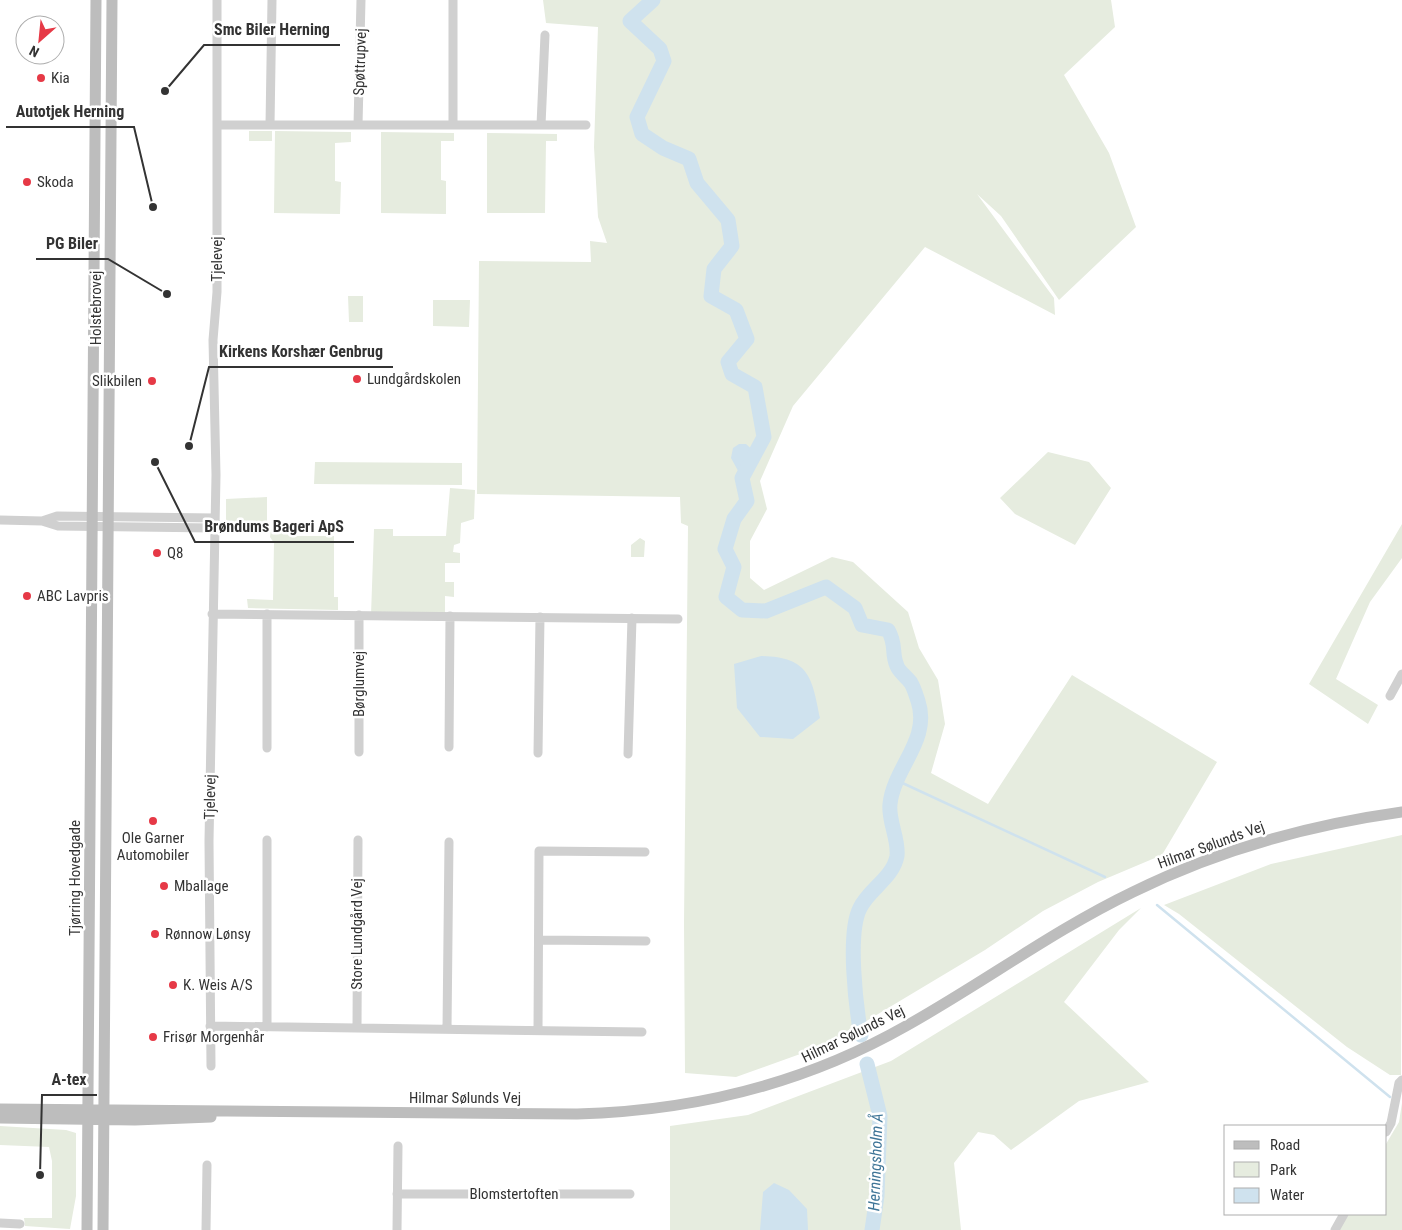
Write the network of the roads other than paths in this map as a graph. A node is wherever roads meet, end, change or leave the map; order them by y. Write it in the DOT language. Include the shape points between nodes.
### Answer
graph roads {
  1 [pos="96,0"];
  2 [pos="112,0"];
  3 [pos="217,0"];
  4 [pos="272,0"];
  5 [pos="362,0"];
  6 [pos="453,0"];
  7 [pos="545,35"];
  8 [pos="217,125"];
  9 [pos="270,125"];
  10 [pos="358,125"];
  11 [pos="453,125"];
  12 [pos="541,125"];
  13 [pos="586,125"];
  14 [pos="215,518"];
  15 [pos="0,520"];
  16 [pos="93,521"];
  17 [pos="108,522"];
  18 [pos="214,528"];
  19 [pos="212,614"];
  20 [pos="267,614"];
  21 [pos="358,615"];
  22 [pos="450,616"];
  23 [pos="540,617"];
  24 [pos="632,618"];
  25 [pos="678,619"];
  26 [pos="1402,674"];
  27 [pos="1390,696"];
  28 [pos="267,748"];
  29 [pos="449,748"];
  30 [pos="359,752"];
  31 [pos="538,753"];
  32 [pos="628,754"];
  33 [pos="1402,812"];
  34 [pos="267,840"];
  35 [pos="358,840"];
  36 [pos="449,842"];
  37 [pos="645,852"];
  38 [pos="539,940"];
  39 [pos="646,941"];
  40 [pos="210,1026"];
  41 [pos="267,1027"];
  42 [pos="357,1028"];
  43 [pos="447,1029"];
  44 [pos="538,1030"];
  45 [pos="642,1032"];
  46 [pos="211,1066"];
  47 [pos="1402,1080"];
  48 [pos="0,1109"];
  49 [pos="88,1114"];
  50 [pos="104,1114"];
  51 [pos="0,1118"];
  52 [pos="1387,1130"];
  53 [pos="398,1146"];
  54 [pos="207,1165"];
  55 [pos="398,1194"];
  56 [pos="630,1194"];
  57 [pos="1343,1215"];
  58 [pos="0,1223"];
  59 [pos="20,1224"];
  60 [pos="87,1230"];
  61 [pos="103,1230"];
  62 [pos="206,1230"];
  63 [pos="397,1230"];
  64 [pos="1335,1230"];
  1 -- 16 [label="main road, Holstebrovej"];
  2 -- 17 [label="main road, Holstebrovej"];
  3 -- 8 [label="street, Tjelevej"];
  4 -- 9 [label="street"];
  5 -- 10 [label="street, Spøttrupvej"];
  6 -- 11 [label="street"];
  7 -- 12 [label="street"];
  8 -- 9 [label="street"];
  8 -- 14 [label="street, Tjelevej" via="217,292 213,346"];
  9 -- 10 [label="street"];
  10 -- 11 [label="street"];
  11 -- 12 [label="street"];
  12 -- 13 [label="street"];
  14 -- 17 [label="street"];
  14 -- 18 [label="street, Tjelevej"];
  15 -- 16 [label="street" via="42,521 57,516"];
  16 -- 17 [label="street"];
  16 -- 49 [label="main road, Tjørring Hovedgade"];
  17 -- 18 [label="street"];
  17 -- 50 [label="main road, Tjørring Hovedgade"];
  18 -- 19 [label="street, Tjelevej"];
  19 -- 20 [label="street"];
  19 -- 40 [label="street, Tjelevej"];
  20 -- 21 [label="street"];
  20 -- 28 [label="street"];
  21 -- 22 [label="street"];
  21 -- 30 [label="street, Børglumvej"];
  22 -- 23 [label="street"];
  22 -- 29 [label="street"];
  23 -- 24 [label="street"];
  23 -- 31 [label="street"];
  24 -- 25 [label="street"];
  24 -- 32 [label="street"];
  26 -- 27 [label="street"];
  33 -- 50 [label="main road, Hilmar Sølunds Vej" via="1276,837 1169,875 1077,922 890,1035 821,1067 751,1091 695,1103 623,1112 273,1112 192,1118"];
  34 -- 41 [label="street"];
  35 -- 42 [label="street, Store Lundgård Vej"];
  36 -- 43 [label="street"];
  37 -- 38 [label="street" via="539,851"];
  38 -- 39 [label="street"];
  38 -- 44 [label="street"];
  40 -- 41 [label="street"];
  40 -- 46 [label="street, Tjelevej"];
  41 -- 42 [label="street"];
  42 -- 43 [label="street"];
  43 -- 44 [label="street"];
  44 -- 45 [label="street"];
  47 -- 52 [label="street"];
  48 -- 49 [label="main road"];
  49 -- 50 [label="main road, Hilmar Sølunds Vej"];
  49 -- 51 [label="main road"];
  49 -- 60 [label="main road, Tjørring Hovedgade"];
  50 -- 61 [label="main road, Tjørring Hovedgade"];
  53 -- 55 [label="street"];
  54 -- 62 [label="street"];
  55 -- 56 [label="street, Blomstertoften"];
  55 -- 63 [label="street"];
  57 -- 64 [label="street"];
  58 -- 59 [label="street"];
}
